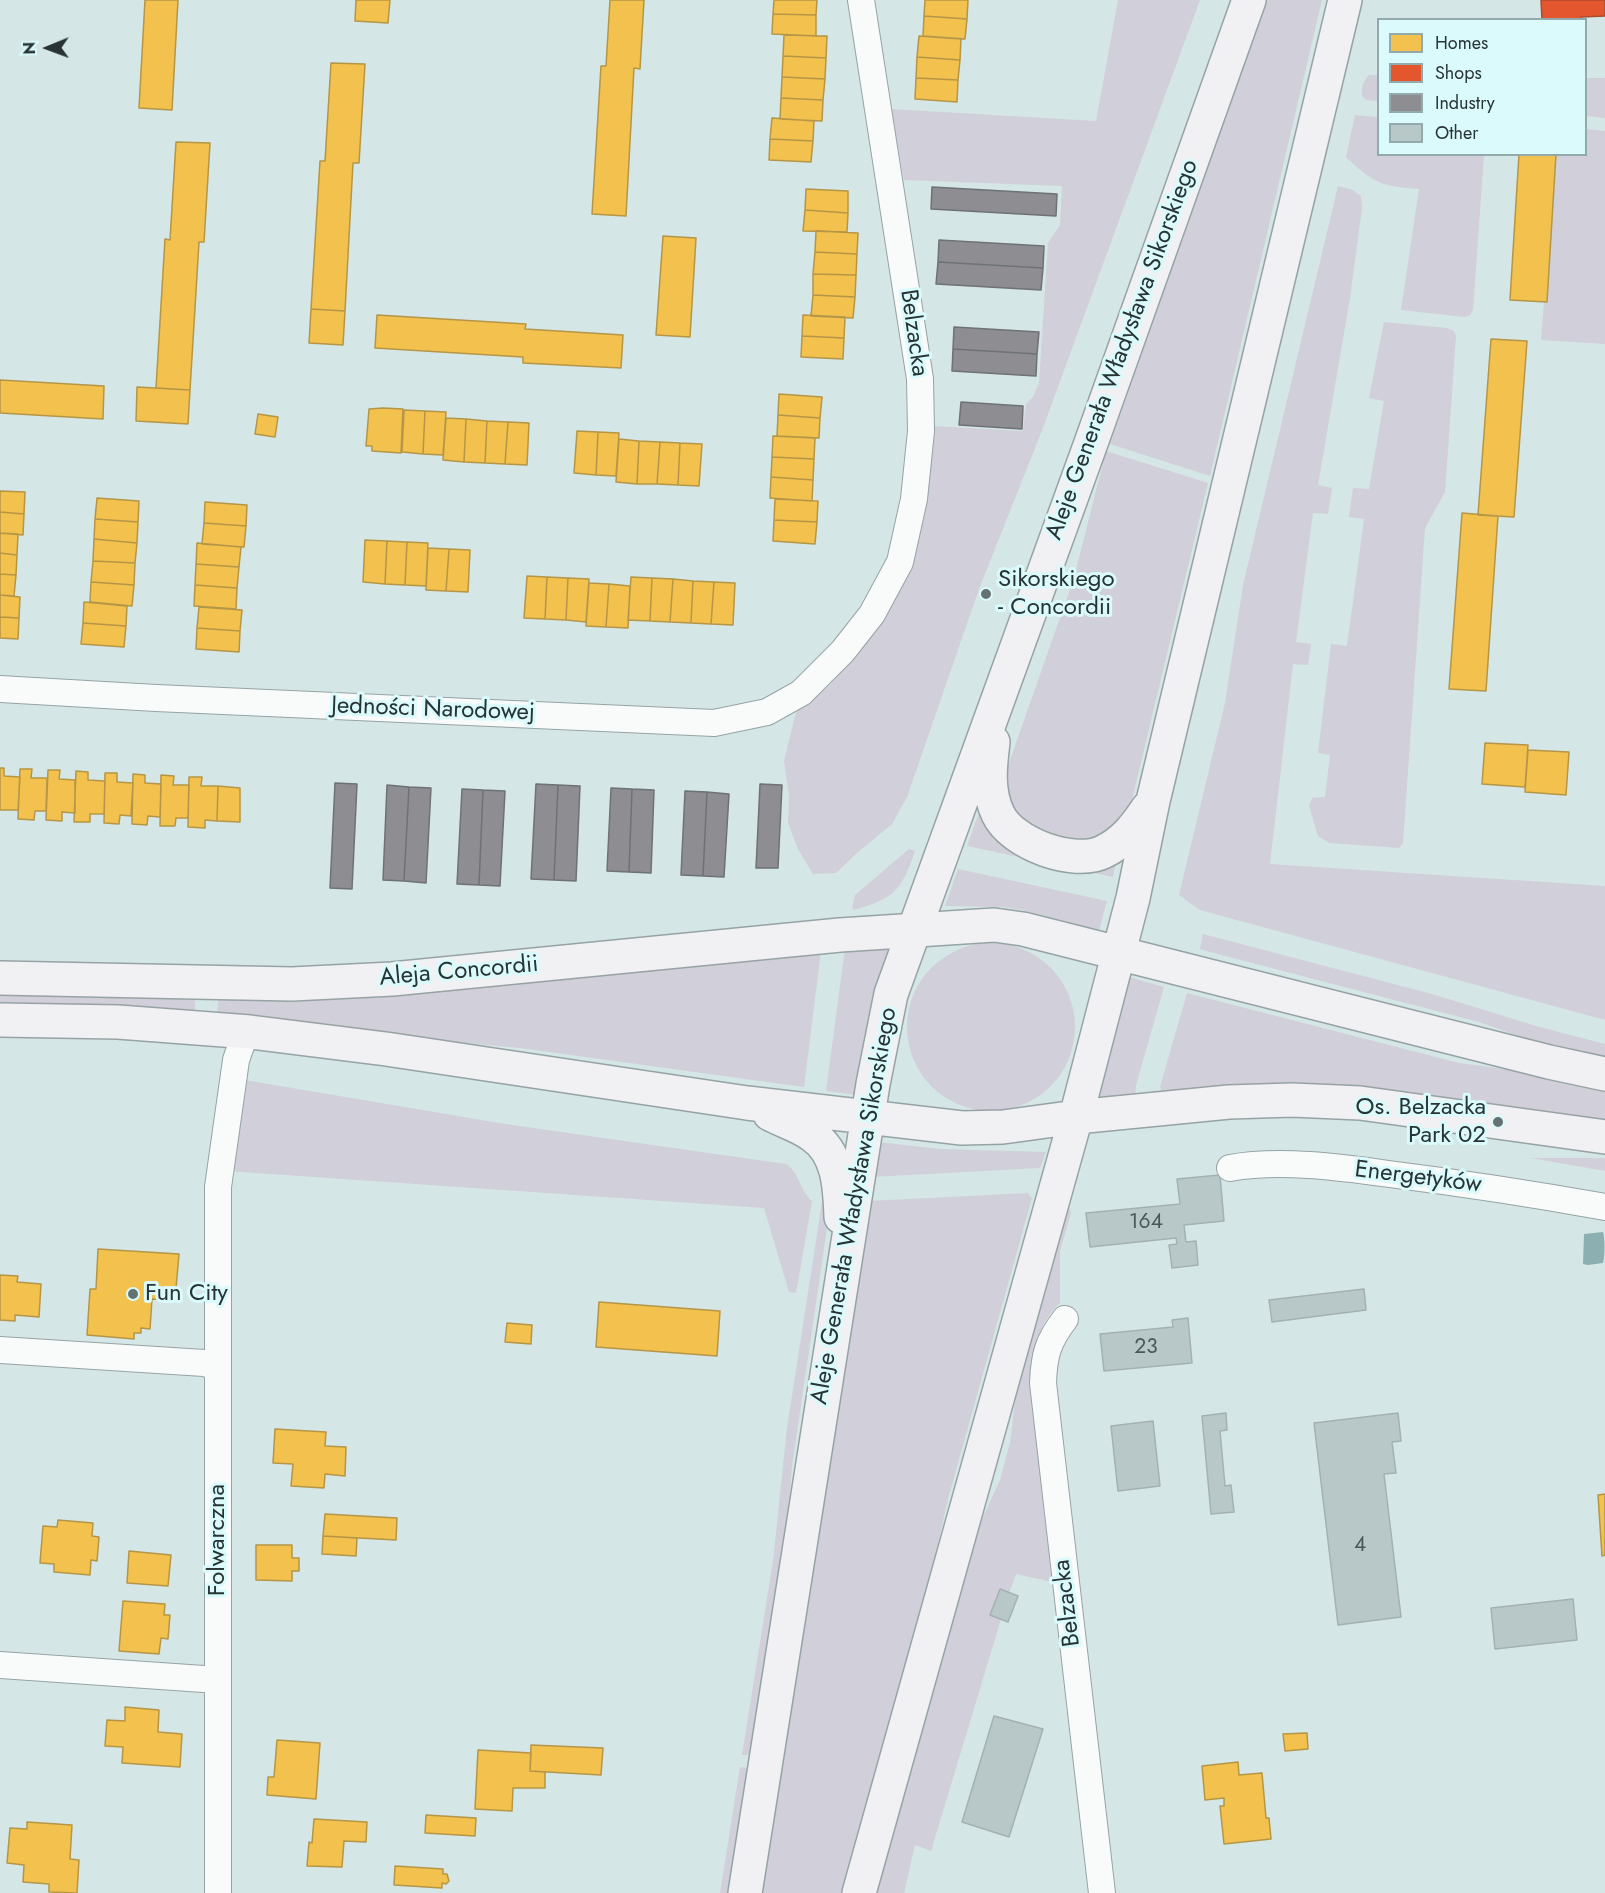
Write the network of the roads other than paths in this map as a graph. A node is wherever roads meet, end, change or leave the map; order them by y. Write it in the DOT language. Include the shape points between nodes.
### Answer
graph roads {
  1 [pos="861,0"];
  2 [pos="1249,0"];
  3 [pos="1345,0"];
  4 [pos="843,651"];
  5 [pos="0,689"];
  6 [pos="997,701"];
  7 [pos="1153,801"];
  8 [pos="916,930"];
  9 [pos="1118,954"];
  10 [pos="0,978"];
  11 [pos="0,1020"];
  12 [pos="250,1032"];
  13 [pos="1605,1074"];
  14 [pos="747,1103"];
  15 [pos="868,1117"];
  16 [pos="1076,1117"];
  17 [pos="1605,1137"];
  18 [pos="1230,1168"];
  19 [pos="1605,1207"];
  20 [pos="844,1263"];
  21 [pos="1065,1319"];
  22 [pos="0,1350"];
  23 [pos="218,1367"];
  24 [pos="0,1665"];
  25 [pos="218,1680"];
  26 [pos="218,1893"];
  27 [pos="745,1893"];
  28 [pos="859,1893"];
  29 [pos="1102,1893"];
  1 -- 4 [label="street, Belzacka" via="918,369 921,431 914,499 900,561 872,614"];
  2 -- 6 [label="main road, Aleje Generała Władysława Sikorskiego"];
  3 -- 7 [label="main road"];
  4 -- 5 [label="street, Jedności Narodowej" via="801,693 781,705 714,723"];
  6 -- 7 [label="main road" via="991,791 1001,820 1017,837 1052,850 1095,855 1134,829"];
  6 -- 8 [label="main road, Aleje Generała Władysława Sikorskiego"];
  7 -- 9 [label="main road"];
  8 -- 9 [label="main road, Aleja Concordii" via="1007,926"];
  8 -- 10 [label="main road, Aleja Concordii" via="321,984"];
  8 -- 15 [label="main road, Aleje Generała Władysława Sikorskiego" via="889,1004"];
  9 -- 13 [label="main road, Aleja Concordii"];
  9 -- 16 [label="main road"];
  11 -- 12 [label="main road" via="118,1022"];
  12 -- 14 [label="main road"];
  12 -- 23 [label="street, Folwarczna" via="236,1060 218,1187"];
  14 -- 15 [label="main road"];
  14 -- 20 [label="main road" via="812,1135 829,1153 839,1185"];
  15 -- 16 [label="main road" via="980,1129"];
  15 -- 20 [label="main road, Aleje Generała Władysława Sikorskiego"];
  16 -- 17 [label="main road" via="1228,1102 1292,1100 1360,1103"];
  16 -- 28 [label="main road"];
  18 -- 19 [label="street, Energetyków" via="1253,1163 1347,1168 1487,1186"];
  20 -- 27 [label="main road, Aleje Generała Władysława Sikorskiego"];
  21 -- 29 [label="street, Belzacka" via="1054,1333 1044,1359 1043,1383"];
  22 -- 23 [label="street"];
  23 -- 25 [label="street, Folwarczna"];
  24 -- 25 [label="street"];
  25 -- 26 [label="street, Folwarczna"];
}
